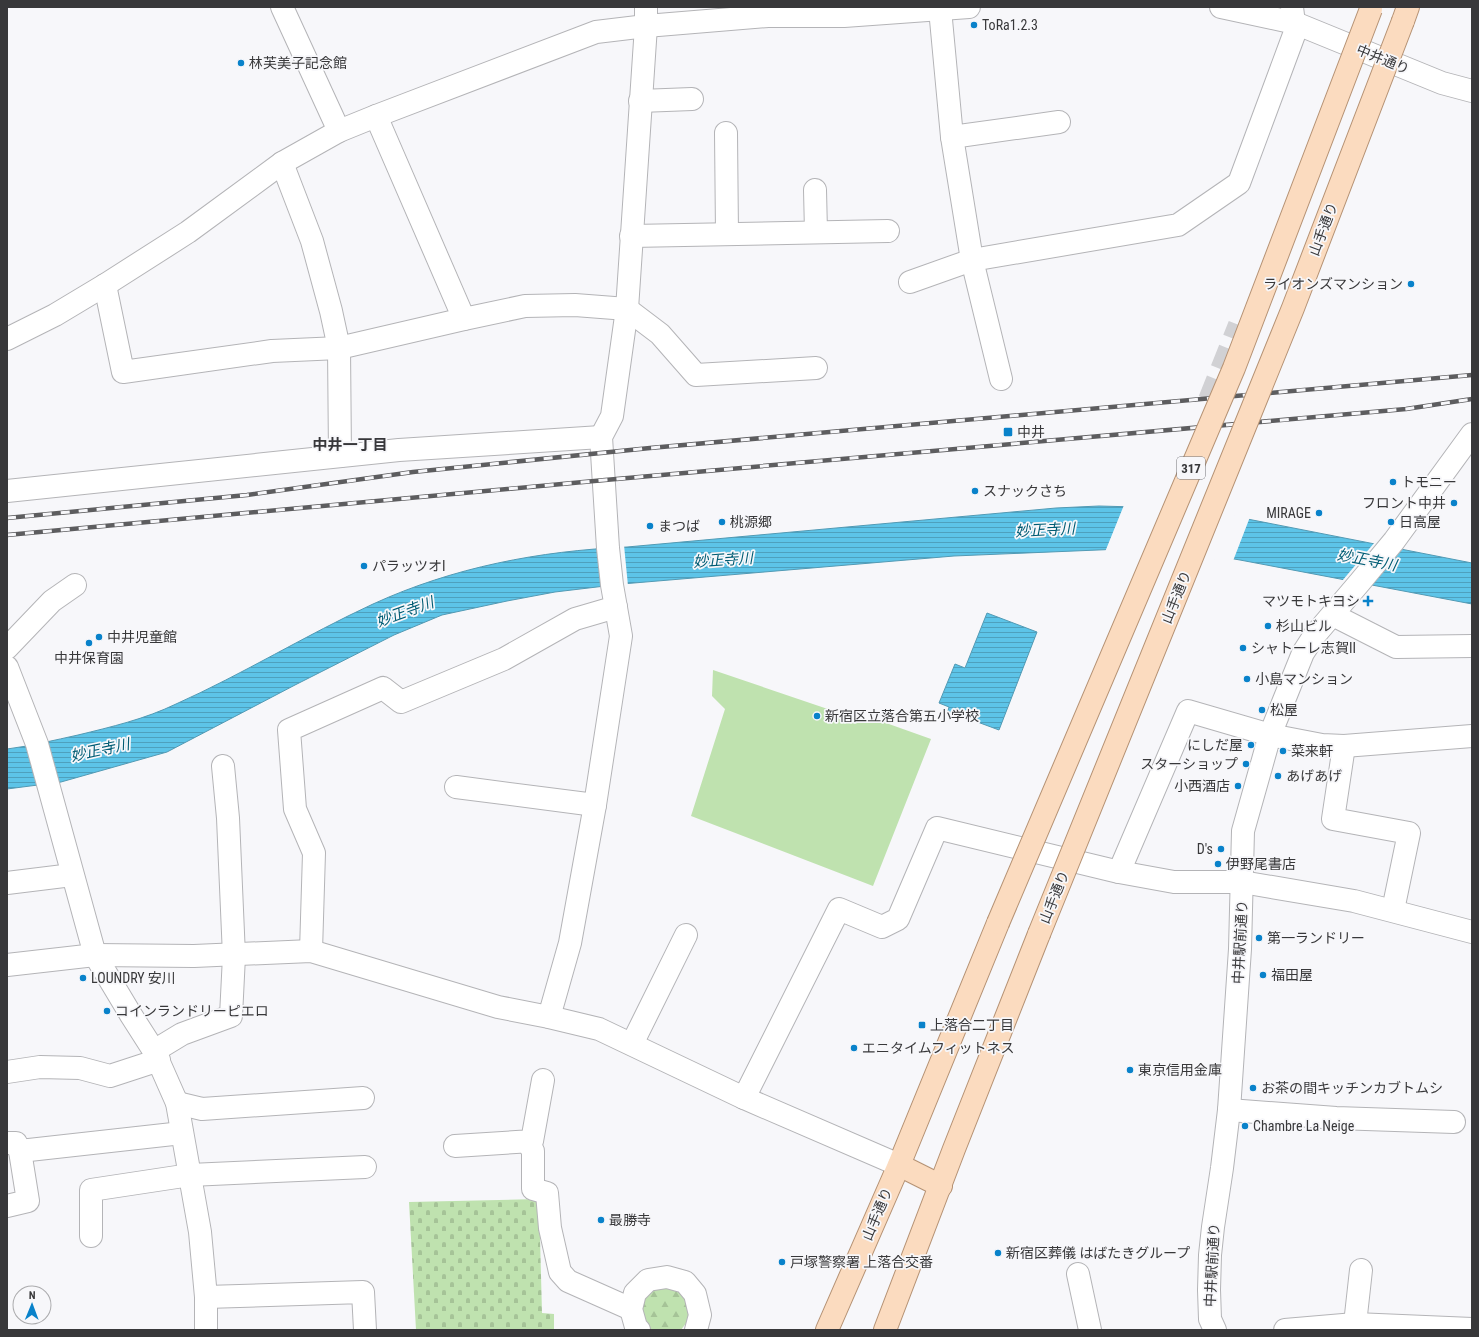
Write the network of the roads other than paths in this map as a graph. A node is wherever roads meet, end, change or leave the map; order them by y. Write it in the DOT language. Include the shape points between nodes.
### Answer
graph roads {
  1 [pos="282,7"];
  2 [pos="969,7"];
  3 [pos="1221,7"];
  4 [pos="1372,8"];
  5 [pos="940,9"];
  6 [pos="1406,14"];
  7 [pos="1293,15"];
  8 [pos="646,16"];
  9 [pos="1472,91"];
  10 [pos="692,99"];
  11 [pos="640,101"];
  12 [pos="376,116"];
  13 [pos="1059,122"];
  14 [pos="339,131"];
  15 [pos="726,133"];
  16 [pos="952,137"];
  17 [pos="282,163"];
  18 [pos="815,190"];
  19 [pos="888,231"];
  20 [pos="816,232"];
  21 [pos="727,234"];
  22 [pos="631,236"];
  23 [pos="972,260"];
  24 [pos="910,282"];
  25 [pos="105,285"];
  26 [pos="626,309"];
  27 [pos="464,319"];
  28 [pos="7,339"];
  29 [pos="339,348"];
  30 [pos="816,368"];
  31 [pos="1001,378"];
  32 [pos="601,437"];
  33 [pos="1469,443"];
  34 [pos="340,456"];
  35 [pos="7,491"];
  36 [pos="75,585"];
  37 [pos="616,607"];
  38 [pos="1333,615"];
  39 [pos="1472,646"];
  40 [pos="7,648"];
  41 [pos="7,667"];
  42 [pos="1270,735"];
  43 [pos="1472,736"];
  44 [pos="1344,746"];
  45 [pos="223,766"];
  46 [pos="456,786"];
  47 [pos="595,805"];
  48 [pos="1119,872"];
  49 [pos="72,875"];
  50 [pos="1242,882"];
  51 [pos="7,883"];
  52 [pos="1393,910"];
  53 [pos="1472,932"];
  54 [pos="686,936"];
  55 [pos="311,952"];
  56 [pos="95,955"];
  57 [pos="234,956"];
  58 [pos="7,966"];
  59 [pos="551,1020"];
  60 [pos="632,1044"];
  61 [pos="156,1056"];
  62 [pos="7,1072"];
  63 [pos="543,1080"];
  64 [pos="363,1098"];
  65 [pos="744,1098"];
  66 [pos="176,1103"];
  67 [pos="1229,1110"];
  68 [pos="1454,1122"];
  69 [pos="182,1133"];
  70 [pos="527,1141"];
  71 [pos="455,1146"];
  72 [pos="13,1147"];
  73 [pos="899,1165"];
  74 [pos="365,1167"];
  75 [pos="190,1175"];
  76 [pos="941,1186"];
  77 [pos="7,1206"];
  78 [pos="91,1236"];
  79 [pos="1361,1270"];
  80 [pos="1078,1274"];
  81 [pos="206,1297"];
  82 [pos="631,1309"];
  83 [pos="1355,1324"];
  84 [pos="1472,1327"];
  85 [pos="206,1330"];
  86 [pos="365,1330"];
  87 [pos="639,1330"];
  88 [pos="696,1330"];
  89 [pos="827,1330"];
  90 [pos="885,1330"];
  91 [pos="1090,1330"];
  92 [pos="1215,1330"];
  93 [pos="1285,1330"];
  1 -- 14 [label="street"];
  2 -- 5 [label="street"];
  3 -- 7 [label="street, 中井通り"];
  4 -- 73 [label="main road, 山手通り / 317, bridge" via="1234,368 998,923"];
  5 -- 8 [label="street" via="844,16"];
  5 -- 16 [label="street"];
  6 -- 76 [label="main road, 山手通り / 317, bridge" via="1293,308 1039,934"];
  7 -- 9 [label="street, 中井通り" via="1442,83"];
  7 -- 23 [label="street" via="1295,32 1239,183 1178,225"];
  8 -- 11 [label="street"];
  8 -- 12 [label="street" via="596,32"];
  10 -- 11 [label="street"];
  11 -- 22 [label="street"];
  12 -- 14 [label="street"];
  12 -- 27 [label="street"];
  13 -- 16 [label="street"];
  14 -- 17 [label="street"];
  15 -- 21 [label="street"];
  16 -- 23 [label="street"];
  17 -- 25 [label="street" via="188,232"];
  17 -- 29 [label="street" via="312,241"];
  18 -- 20 [label="street"];
  19 -- 20 [label="street"];
  20 -- 21 [label="street"];
  21 -- 22 [label="street"];
  22 -- 26 [label="street"];
  23 -- 24 [label="street"];
  23 -- 31 [label="street"];
  25 -- 28 [label="street" via="55,315"];
  25 -- 29 [label="street" via="123,372 272,351"];
  26 -- 27 [label="street" via="575,305 525,306"];
  26 -- 30 [label="street" via="660,334 696,375"];
  26 -- 32 [label="street" via="612,416"];
  27 -- 29 [label="street"];
  29 -- 34 [label="street"];
  32 -- 34 [label="street"];
  32 -- 37 [label="street" via="608,548"];
  33 -- 38 [label="street, 中井駅前通り"];
  34 -- 35 [label="street"];
  36 -- 40 [label="street" via="52,601"];
  37 -- 47 [label="street" via="621,636"];
  37 -- 55 [label="street" via="575,619 504,659 401,702 384,688 289,730 294,809 314,854"];
  38 -- 39 [label="street" via="1396,647"];
  38 -- 42 [label="street, 中井駅前通り" via="1303,653"];
  41 -- 49 [label="street" via="37,744"];
  42 -- 44 [label="street" via="1322,745"];
  42 -- 48 [label="street" via="1188,711"];
  42 -- 50 [label="street, 中井駅前通り" via="1243,831"];
  43 -- 44 [label="street"];
  44 -- 52 [label="street" via="1333,819 1408,833"];
  45 -- 57 [label="street"];
  46 -- 47 [label="street"];
  47 -- 59 [label="street" via="570,943"];
  48 -- 50 [label="street" via="1174,882"];
  48 -- 65 [label="street" via="937,828 898,919 882,927 839,909"];
  49 -- 51 [label="street"];
  49 -- 56 [label="street"];
  50 -- 52 [label="street"];
  50 -- 67 [label="street, 中井駅前通り"];
  52 -- 53 [label="street"];
  54 -- 60 [label="street"];
  55 -- 57 [label="street"];
  55 -- 59 [label="street"];
  56 -- 57 [label="street"];
  56 -- 58 [label="street"];
  56 -- 61 [label="street"];
  57 -- 61 [label="street" via="231,1016 182,1034"];
  59 -- 60 [label="street" via="599,1029"];
  60 -- 65 [label="street"];
  61 -- 62 [label="street" via="110,1076 80,1068 40,1067"];
  61 -- 66 [label="street"];
  63 -- 70 [label="street" via="532,1141"];
  64 -- 66 [label="street" via="202,1109"];
  65 -- 73 [label="street"];
  66 -- 69 [label="street"];
  67 -- 68 [label="street" via="1336,1118"];
  67 -- 92 [label="street, 中井駅前通り" via="1210,1255 1210,1318"];
  69 -- 72 [label="street"];
  69 -- 75 [label="street"];
  70 -- 71 [label="street"];
  70 -- 82 [label="street" via="533,1151 534,1189 547,1193 550,1228 560,1272 568,1282"];
  72 -- 77 [label="street" via="28,1201"];
  73 -- 76 [label="main road"];
  73 -- 89 [label="main road, 山手通り / 317"];
  74 -- 75 [label="street"];
  75 -- 78 [label="street" via="91,1190"];
  75 -- 81 [label="street" via="200,1232"];
  76 -- 90 [label="main road, 山手通り / 317"];
  79 -- 83 [label="street"];
  80 -- 91 [label="street"];
  81 -- 85 [label="street"];
  81 -- 86 [label="street" via="363,1292"];
  82 -- 87 [label="street"];
  82 -- 88 [label="street" via="635,1293 648,1280 667,1277 684,1282 695,1294 700,1315"];
  83 -- 84 [label="street"];
  83 -- 93 [label="street"];
}
